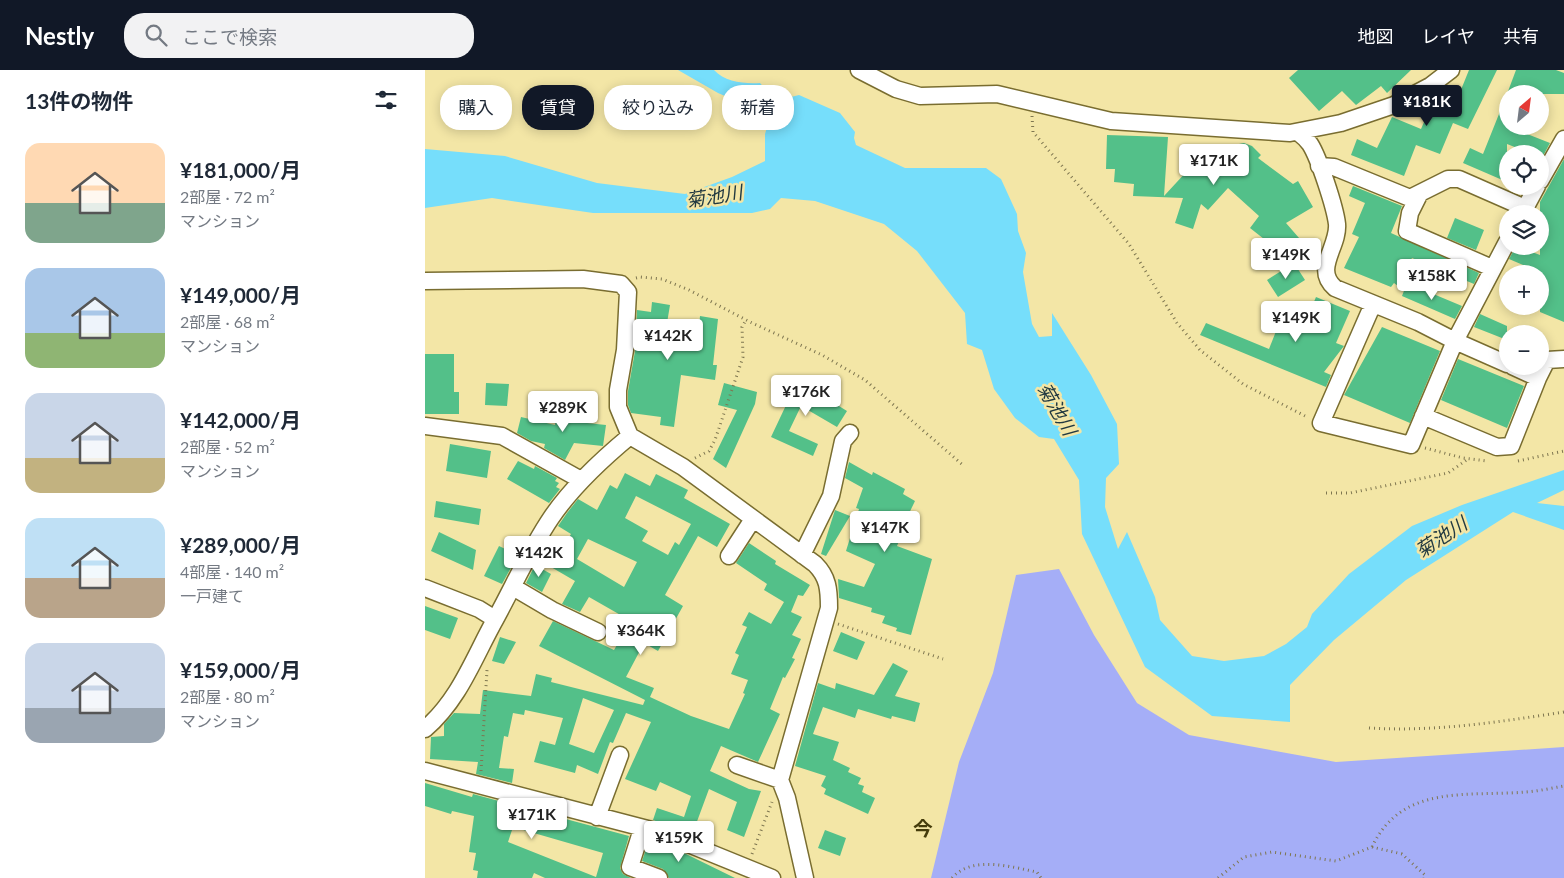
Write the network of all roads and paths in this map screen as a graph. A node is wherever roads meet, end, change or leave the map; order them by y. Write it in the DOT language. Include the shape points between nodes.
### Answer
graph roads {
  1 [pos="859,70"];
  2 [pos="1451,70"];
  3 [pos="1035,102"];
  4 [pos="1299,133"];
  5 [pos="1564,138"];
  6 [pos="1549,165"];
  7 [pos="1319,166"];
  8 [pos="1420,193"];
  9 [pos="1512,205"];
  10 [pos="1500,255"];
  11 [pos="1492,268"];
  12 [pos="425,281"];
  13 [pos="621,284"];
  14 [pos="1373,304"];
  15 [pos="746,320"];
  16 [pos="1455,340"];
  17 [pos="1564,359"];
  18 [pos="1499,360"];
  19 [pos="1532,375"];
  20 [pos="1538,378"];
  21 [pos="1423,416"];
  22 [pos="1321,423"];
  23 [pos="425,426"];
  24 [pos="850,433"];
  25 [pos="630,436"];
  26 [pos="1468,459"];
  27 [pos="964,466"];
  28 [pos="683,467"];
  29 [pos="581,480"];
  30 [pos="1326,493"];
  31 [pos="753,520"];
  32 [pos="802,555"];
  33 [pos="729,556"];
  34 [pos="513,587"];
  35 [pos="425,588"];
  36 [pos="495,619"];
  37 [pos="825,622"];
  38 [pos="598,632"];
  39 [pos="479,653"];
  40 [pos="943,659"];
  41 [pos="1564,712"];
  42 [pos="1369,728"];
  43 [pos="425,729"];
  44 [pos="620,755"];
  45 [pos="737,765"];
  46 [pos="425,771"];
  47 [pos="780,780"];
  48 [pos="479,786"];
  49 [pos="1564,786"];
  50 [pos="597,817"];
  51 [pos="642,829"];
  52 [pos="1371,848"];
  53 [pos="746,868"];
  54 [pos="629,872"];
  55 [pos="659,878"];
  56 [pos="772,878"];
  57 [pos="805,878"];
  58 [pos="952,878"];
  59 [pos="1041,878"];
  60 [pos="1218,878"];
  61 [pos="1424,878"];
  1 -- 3 [label="street" via="896,89 920,96 997,94"];
  2 -- 4 [label="street" via="1394,106"];
  3 -- 4 [label="street" via="1111,121"];
  3 -- 22 [label="path" via="1031,120 1033,132 1129,244 1177,323 1200,350 1243,384"];
  4 -- 7 [label="street" via="1310,144"];
  5 -- 6 [label="street"];
  7 -- 8 [label="street" via="1334,167 1411,198"];
  7 -- 14 [label="street" via="1337,225 1325,267 1329,283"];
  8 -- 9 [label="street" via="1448,179 1459,179"];
  8 -- 11 [label="street" via="1410,213 1407,232"];
  10 -- 11 [label="street"];
  11 -- 16 [label="street"];
  12 -- 13 [label="street" via="583,279"];
  13 -- 15 [label="path" via="640,276 662,279"];
  13 -- 25 [label="street" via="628,292 618,407"];
  14 -- 16 [label="street"];
  14 -- 22 [label="street"];
  15 -- 27 [label="path" via="822,355 865,380"];
  15 -- 28 [label="path" via="742,327 743,357 715,440 709,451"];
  16 -- 18 [label="street"];
  16 -- 21 [label="street"];
  17 -- 20 [label="street" via="1547,360"];
  19 -- 20 [label="street"];
  20 -- 21 [label="street" via="1511,446 1497,446"];
  21 -- 22 [label="street" via="1411,444"];
  23 -- 29 [label="street" via="502,436"];
  24 -- 32 [label="street" via="843,441 831,496"];
  25 -- 28 [label="street"];
  25 -- 29 [label="street"];
  26 -- 30 [label="path" via="1447,473 1350,493"];
  28 -- 31 [label="street"];
  29 -- 34 [label="street" via="536,541"];
  31 -- 32 [label="street"];
  31 -- 33 [label="street"];
  32 -- 37 [label="street" via="824,573 829,587"];
  34 -- 36 [label="street"];
  34 -- 38 [label="street"];
  35 -- 36 [label="street" via="479,609"];
  36 -- 39 [label="street"];
  37 -- 40 [label="path"];
  37 -- 47 [label="street"];
  39 -- 43 [label="street" via="451,702"];
  39 -- 48 [label="path" via="488,660"];
  41 -- 42 [label="path" via="1414,731"];
  44 -- 50 [label="street"];
  45 -- 47 [label="street"];
  46 -- 48 [label="street"];
  47 -- 53 [label="path"];
  47 -- 57 [label="street"];
  48 -- 50 [label="street"];
  49 -- 52 [label="path" via="1527,792 1445,795 1413,805 1392,817 1379,831"];
  50 -- 51 [label="street"];
  51 -- 53 [label="street" via="659,832"];
  51 -- 54 [label="street"];
  52 -- 60 [label="path" via="1336,861 1273,852 1244,857"];
  52 -- 61 [label="path" via="1402,854 1425,875"];
  53 -- 56 [label="street"];
  54 -- 55 [label="street"];
  58 -- 59 [label="path" via="958,871 977,863 1037,872"];
}
